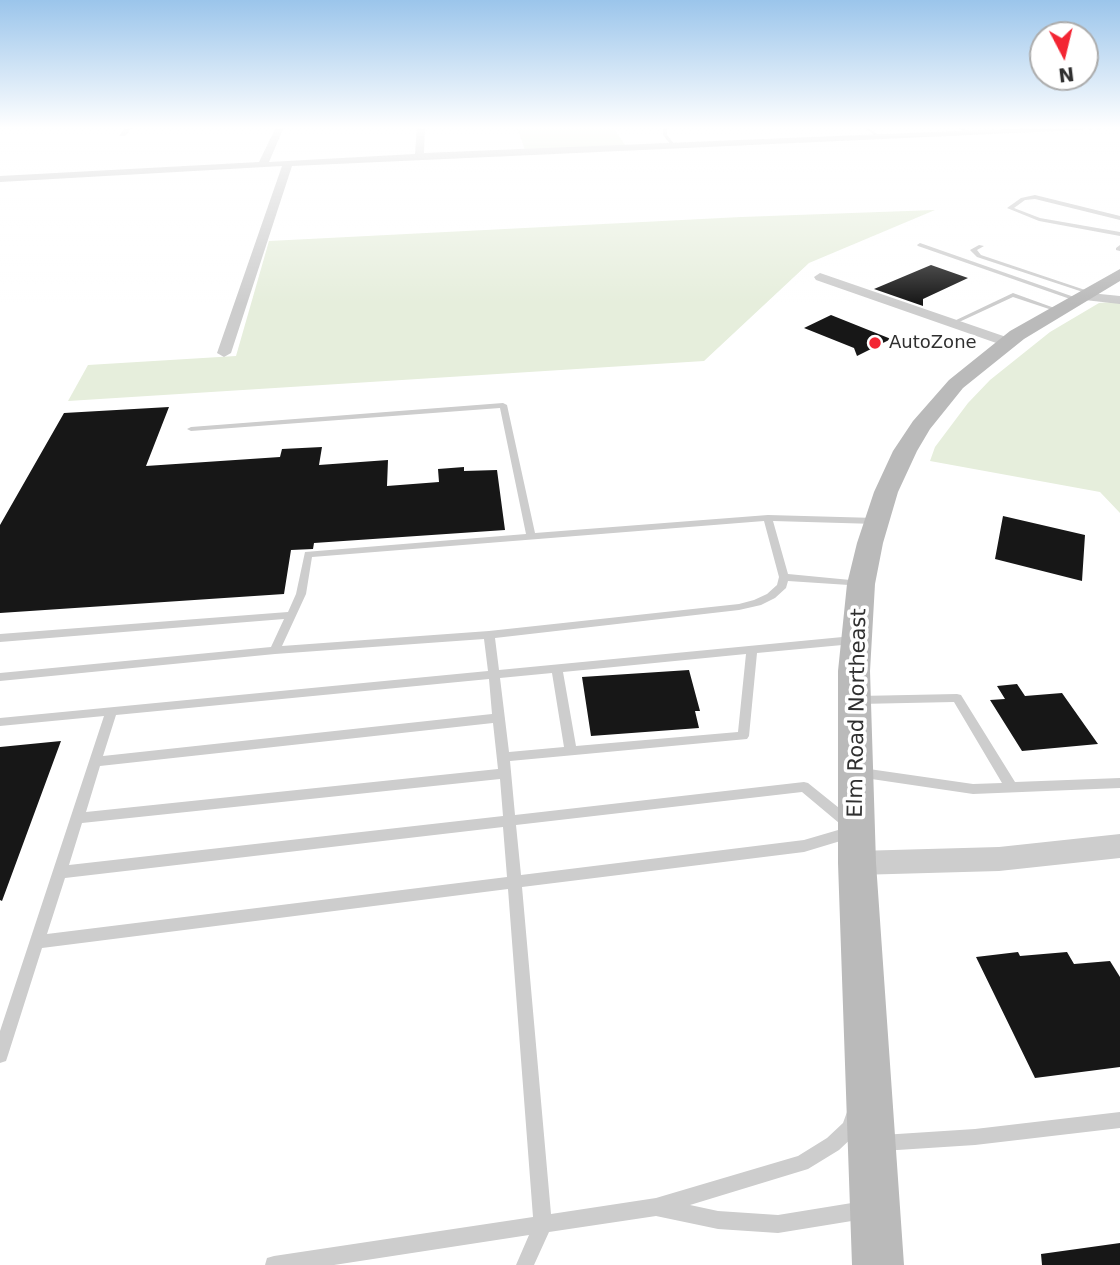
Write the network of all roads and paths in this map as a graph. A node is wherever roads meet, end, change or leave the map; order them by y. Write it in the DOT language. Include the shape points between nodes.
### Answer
graph roads {
  1 [pos="280,186"];
  2 [pos="1120,218"];
  3 [pos="1120,234"];
  4 [pos="920,244"];
  5 [pos="981,246"];
  6 [pos="820,277"];
  7 [pos="1101,283"];
  8 [pos="955,322"];
  9 [pos="1007,342"];
  10 [pos="224,353"];
  11 [pos="191,429"];
  12 [pos="768,518"];
  13 [pos="876,521"];
  14 [pos="531,537"];
  15 [pos="784,577"];
  16 [pos="861,584"];
  17 [pos="291,615"];
  18 [pos="489,635"];
  19 [pos="0,638"];
  20 [pos="856,640"];
  21 [pos="275,650"];
  22 [pos="752,650"];
  23 [pos="557,668"];
  24 [pos="493,674"];
  25 [pos="0,677"];
  26 [pos="855,700"];
  27 [pos="112,711"];
  28 [pos="498,718"];
  29 [pos="0,722"];
  30 [pos="572,751"];
  31 [pos="503,757"];
  32 [pos="95,762"];
  33 [pos="856,772"];
  34 [pos="505,773"];
  35 [pos="1120,783"];
  36 [pos="1012,788"];
  37 [pos="77,818"];
  38 [pos="509,822"];
  39 [pos="857,830"];
  40 [pos="1120,846"];
  41 [pos="857,863"];
  42 [pos="60,872"];
  43 [pos="514,882"];
  44 [pos="37,942"];
  45 [pos="0,1055"];
  46 [pos="868,1065"];
  47 [pos="1120,1120"];
  48 [pos="872,1143"];
  49 [pos="656,1207"];
  50 [pos="875,1208"];
  51 [pos="543,1226"];
  52 [pos="274,1265"];
  53 [pos="525,1265"];
  54 [pos="878,1265"];
  1 -- 10 [label="street"];
  2 -- 3 [label="lane" via="1035,197 1010,208 1039,219"];
  4 -- 7 [label="lane"];
  5 -- 7 [label="lane" via="974,253 988,260"];
  6 -- 8 [label="street"];
  7 -- 8 [label="lane" via="1013,295"];
  7 -- 9 [label="main road, Elm Road Northeast"];
  8 -- 9 [label="street"];
  9 -- 13 [label="main road, Elm Road Northeast" via="956,384 921,426 891,479"];
  11 -- 14 [label="lane" via="503,405"];
  12 -- 13 [label="lane"];
  12 -- 14 [label="lane"];
  12 -- 15 [label="lane"];
  13 -- 16 [label="main road, Elm Road Northeast"];
  14 -- 17 [label="lane" via="308,554 301,594"];
  15 -- 16 [label="lane"];
  15 -- 18 [label="lane" via="771,596 739,607"];
  16 -- 20 [label="main road, Elm Road Northeast"];
  17 -- 19 [label="lane"];
  17 -- 21 [label="lane"];
  18 -- 21 [label="lane"];
  18 -- 24 [label="lane"];
  20 -- 22 [label="lane"];
  20 -- 26 [label="main road, Elm Road Northeast"];
  21 -- 25 [label="lane"];
  22 -- 23 [label="lane"];
  22 -- 30 [label="lane" via="743,736"];
  23 -- 24 [label="lane"];
  23 -- 30 [label="lane"];
  24 -- 27 [label="lane"];
  24 -- 28 [label="lane"];
  26 -- 33 [label="main road, Elm Road Northeast"];
  26 -- 36 [label="lane" via="957,698"];
  27 -- 29 [label="lane"];
  27 -- 32 [label="lane"];
  28 -- 31 [label="lane"];
  28 -- 32 [label="lane"];
  30 -- 31 [label="lane"];
  31 -- 34 [label="lane"];
  32 -- 37 [label="lane"];
  33 -- 36 [label="lane" via="973,789"];
  33 -- 39 [label="main road, Elm Road Northeast"];
  34 -- 37 [label="lane"];
  34 -- 38 [label="lane"];
  35 -- 36 [label="lane"];
  37 -- 42 [label="lane"];
  38 -- 39 [label="lane" via="804,787"];
  38 -- 42 [label="lane"];
  38 -- 43 [label="lane"];
  39 -- 41 [label="main road, Elm Road Northeast"];
  39 -- 43 [label="lane" via="804,846"];
  40 -- 41 [label="street" via="999,859"];
  41 -- 46 [label="main road, Elm Road Northeast"];
  42 -- 44 [label="lane"];
  43 -- 44 [label="lane"];
  43 -- 51 [label="lane"];
  44 -- 45 [label="lane"];
  46 -- 48 [label="main road, Elm Road Northeast"];
  46 -- 49 [label="lane" via="849,1129 833,1144 802,1163"];
  47 -- 48 [label="lane" via="975,1138"];
  48 -- 50 [label="main road, Elm Road Northeast"];
  49 -- 50 [label="lane" via="719,1220 778,1224"];
  49 -- 51 [label="lane"];
  50 -- 54 [label="main road, Elm Road Northeast"];
  51 -- 52 [label="lane"];
  51 -- 53 [label="lane"];
}
